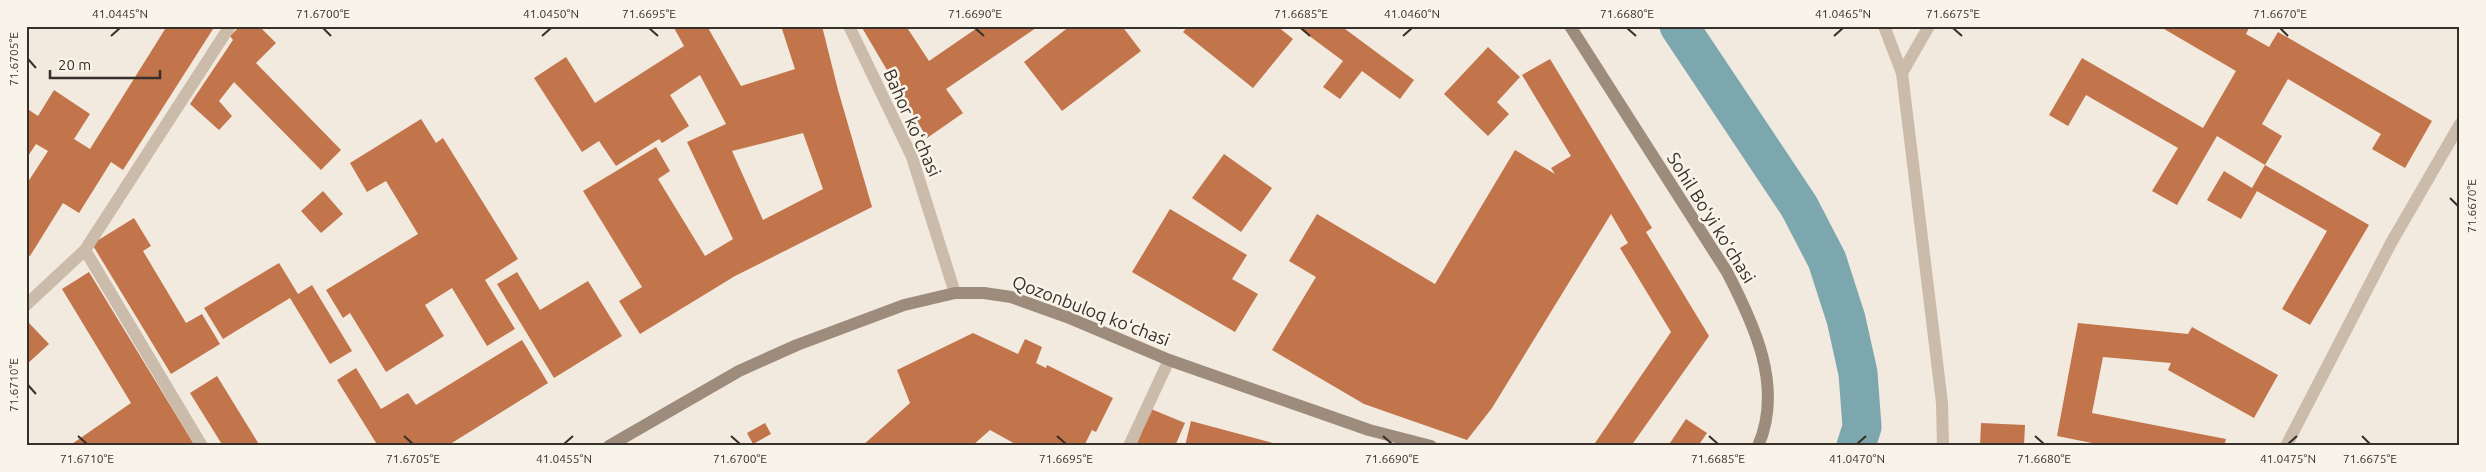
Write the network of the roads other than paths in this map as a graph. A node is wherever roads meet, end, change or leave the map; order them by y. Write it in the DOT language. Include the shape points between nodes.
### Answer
graph roads {
  1 [pos="230,26"];
  2 [pos="849,26"];
  3 [pos="1570,26"];
  4 [pos="1884,26"];
  5 [pos="1929,26"];
  6 [pos="1902,73"];
  7 [pos="2460,124"];
  8 [pos="85,250"];
  9 [pos="955,293"];
  10 [pos="26,305"];
  11 [pos="1169,360"];
  12 [pos="202,446"];
  13 [pos="609,446"];
  14 [pos="1129,446"];
  15 [pos="1431,446"];
  16 [pos="1758,446"];
  17 [pos="1943,446"];
  18 [pos="2286,446"];
  1 -- 8 [label="street"];
  2 -- 9 [label="street, Bahor koʻchasi" via="912,157"];
  3 -- 16 [label="main road, Sohil Boʻyi koʻchasi" via="1727,272 1748,314 1760,345 1767,393 1766,414"];
  4 -- 6 [label="street"];
  5 -- 6 [label="street"];
  6 -- 17 [label="street" via="1942,404"];
  7 -- 18 [label="street" via="2391,243"];
  8 -- 10 [label="street"];
  8 -- 12 [label="street"];
  9 -- 11 [label="main road, Qozonbuloq koʻchasi" via="1011,297"];
  9 -- 13 [label="main road, Qozonbuloq koʻchasi" via="904,305 797,345 739,371"];
  11 -- 14 [label="street"];
  11 -- 15 [label="main road, Qozonbuloq koʻchasi" via="1369,430"];
}
